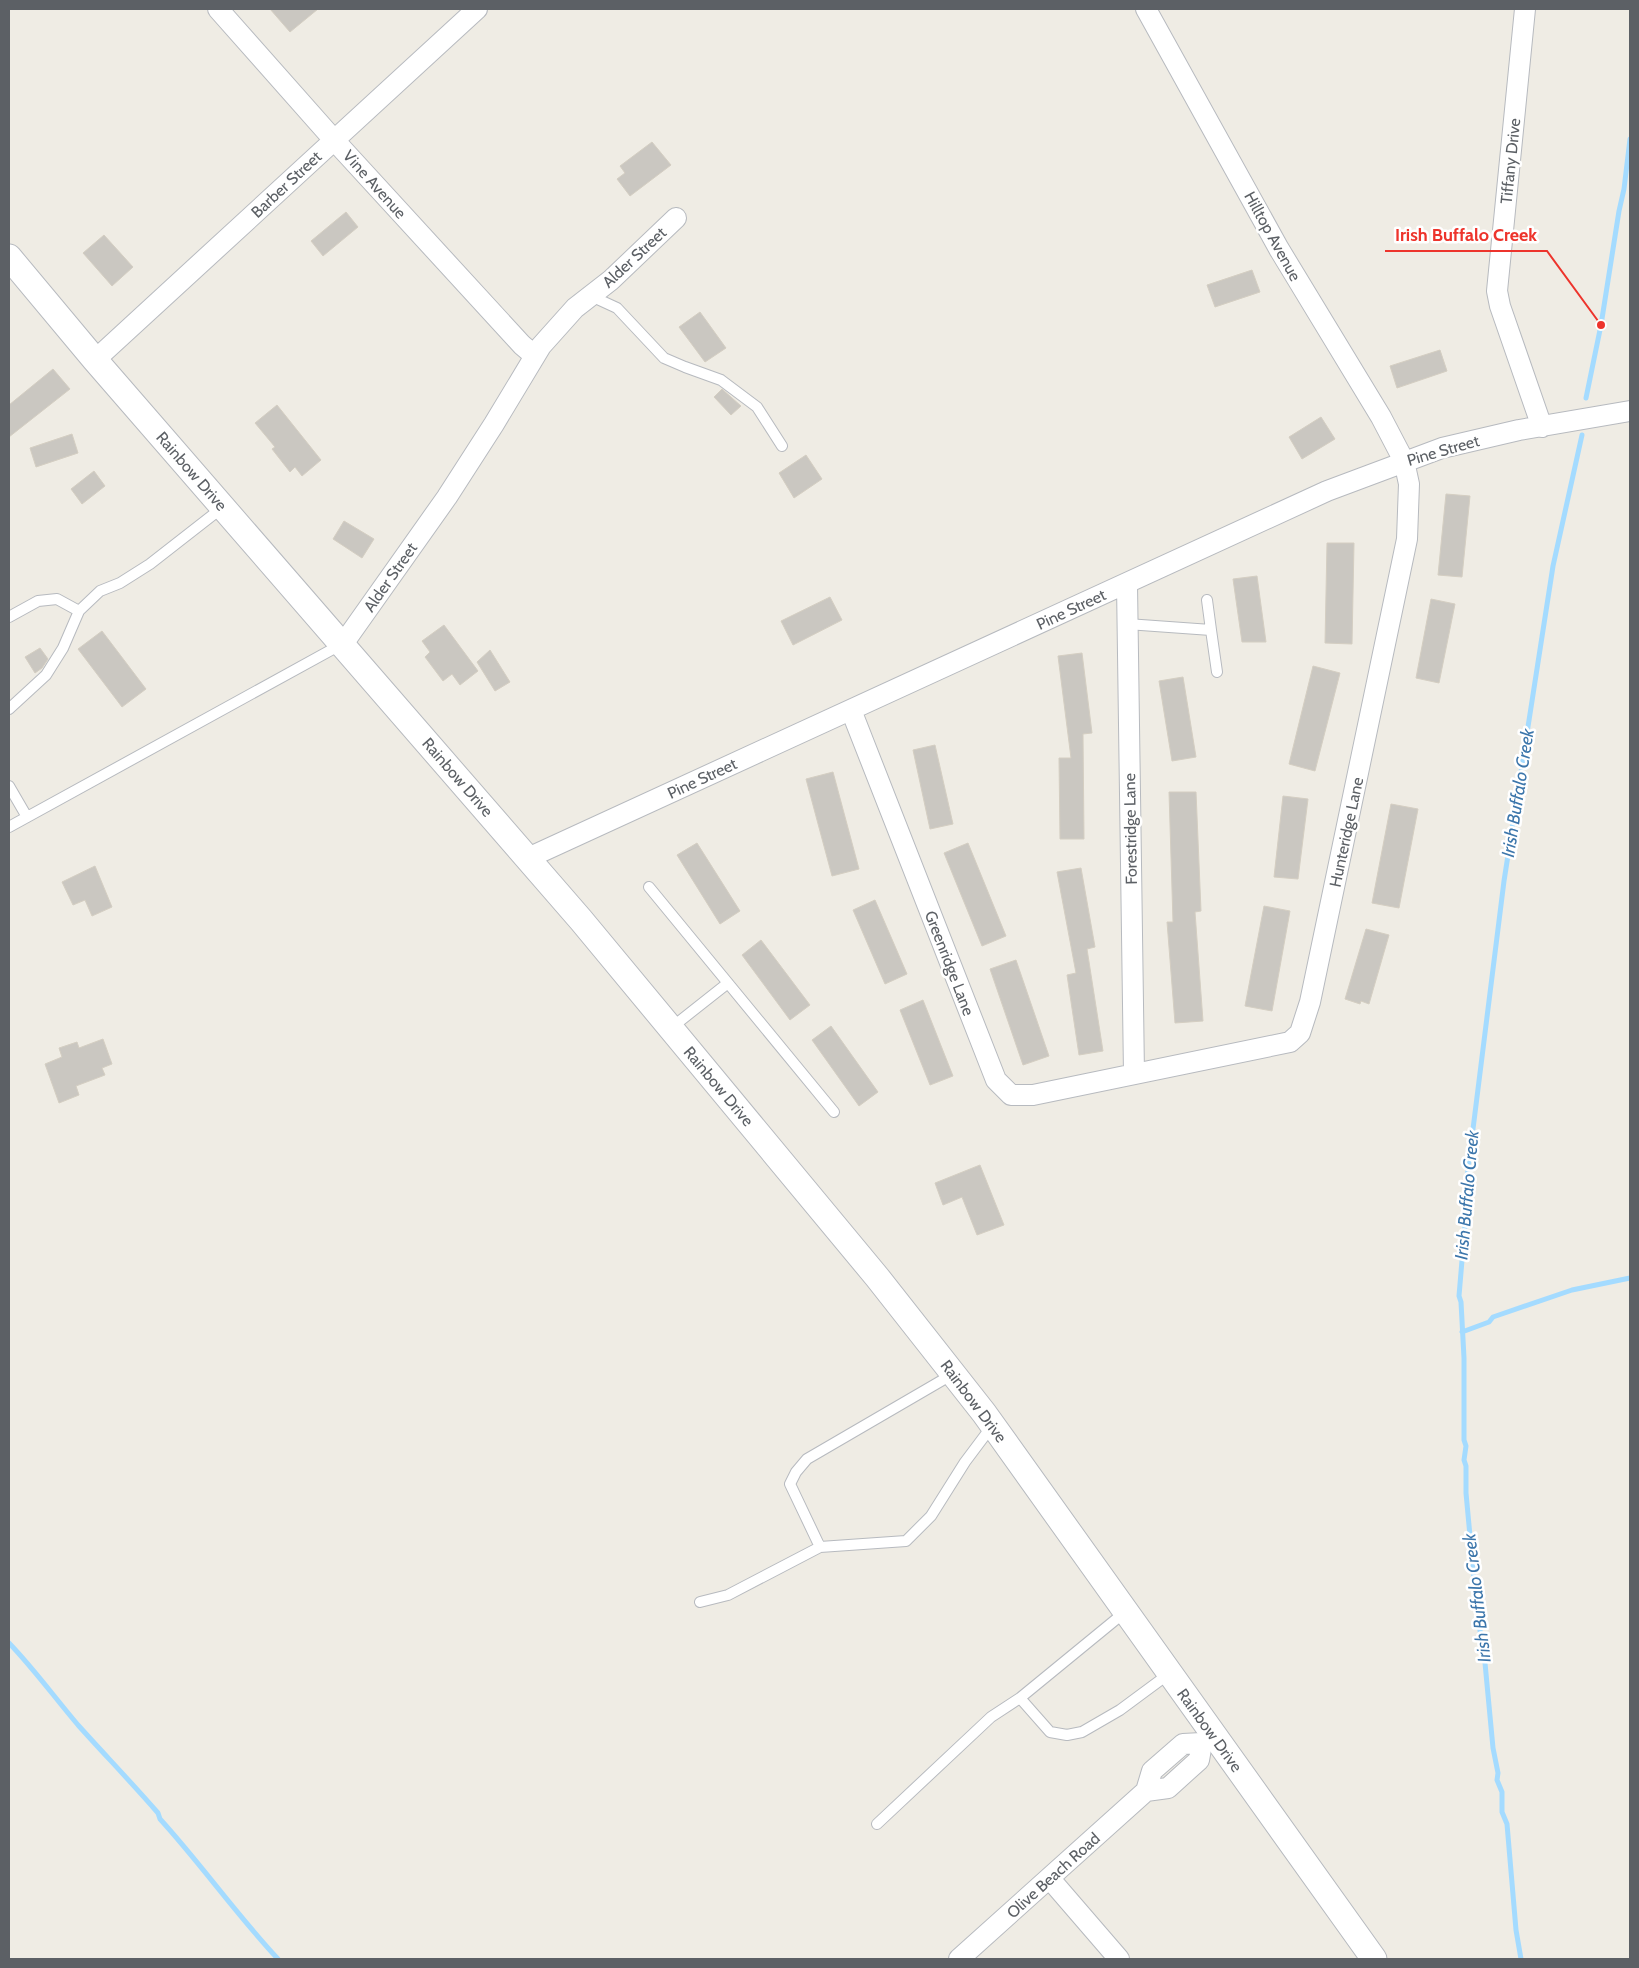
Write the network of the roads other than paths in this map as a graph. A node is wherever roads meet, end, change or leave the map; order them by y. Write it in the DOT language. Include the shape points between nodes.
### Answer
graph roads {
  1 [pos="218,9"];
  2 [pos="477,9"];
  3 [pos="1146,9"];
  4 [pos="1525,9"];
  5 [pos="334,140"];
  6 [pos="676,218"];
  7 [pos="9,257"];
  8 [pos="590,296"];
  9 [pos="534,356"];
  10 [pos="95,360"];
  11 [pos="1630,411"];
  12 [pos="1542,426"];
  13 [pos="782,446"];
  14 [pos="1404,461"];
  15 [pos="223,506"];
  16 [pos="1126,584"];
  17 [pos="1207,600"];
  18 [pos="79,611"];
  19 [pos="9,616"];
  20 [pos="1127,624"];
  21 [pos="1211,630"];
  22 [pos="342,644"];
  23 [pos="1217,672"];
  24 [pos="9,709"];
  25 [pos="851,710"];
  26 [pos="9,786"];
  27 [pos="27,817"];
  28 [pos="9,827"];
  29 [pos="528,858"];
  30 [pos="649,887"];
  31 [pos="728,983"];
  32 [pos="671,1028"];
  33 [pos="1134,1074"];
  34 [pos="834,1112"];
  35 [pos="954,1373"];
  36 [pos="992,1425"];
  37 [pos="820,1547"];
  38 [pos="700,1602"];
  39 [pos="1126,1612"];
  40 [pos="1170,1673"];
  41 [pos="1020,1698"];
  42 [pos="1208,1738"];
  43 [pos="877,1824"];
  44 [pos="1050,1879"];
  45 [pos="959,1959"];
  46 [pos="1120,1959"];
  47 [pos="1374,1959"];
  1 -- 5 [label="street, Vine Avenue"];
  2 -- 5 [label="street, Barber Street"];
  3 -- 14 [label="street, Hilltop Avenue" via="1279,250 1381,417"];
  4 -- 12 [label="street, Tiffany Drive" via="1497,291"];
  5 -- 9 [label="street, Vine Avenue"];
  5 -- 10 [label="street, Barber Street"];
  6 -- 8 [label="street, Alder Street" via="612,280"];
  7 -- 10 [label="street, Rainbow Drive"];
  8 -- 9 [label="street, Alder Street" via="575,308"];
  8 -- 13 [label="lane" via="617,308 664,358 721,380 757,407"];
  9 -- 22 [label="street, Alder Street" via="447,497"];
  10 -- 15 [label="street, Rainbow Drive"];
  11 -- 12 [label="street, Pine Street"];
  12 -- 14 [label="street, Pine Street" via="1442,448"];
  14 -- 16 [label="street, Pine Street" via="1328,491"];
  14 -- 33 [label="street, Hunteridge Lane" via="1409,484 1407,539 1312,992 1300,1033 1290,1042"];
  15 -- 18 [label="lane" via="150,564 100,591"];
  15 -- 22 [label="street, Rainbow Drive"];
  16 -- 20 [label="street, Forestridge Lane"];
  16 -- 25 [label="street, Pine Street"];
  17 -- 21 [label="lane"];
  18 -- 19 [label="lane" via="57,599 38,601"];
  18 -- 24 [label="lane" via="46,676"];
  20 -- 21 [label="lane"];
  20 -- 33 [label="street, Forestridge Lane"];
  21 -- 23 [label="lane"];
  22 -- 27 [label="lane, Alder Street"];
  22 -- 29 [label="street, Rainbow Drive"];
  25 -- 29 [label="street, Pine Street"];
  25 -- 33 [label="street, Greenridge Lane" via="996,1080 1011,1096 1033,1095"];
  26 -- 27 [label="lane"];
  27 -- 28 [label="lane, Alder Street"];
  29 -- 32 [label="street, Rainbow Drive"];
  30 -- 31 [label="lane"];
  31 -- 32 [label="lane"];
  31 -- 34 [label="lane"];
  32 -- 35 [label="street, Rainbow Drive"];
  35 -- 36 [label="street, Rainbow Drive"];
  35 -- 37 [label="lane" via="807,1459 796,1472 790,1484"];
  36 -- 37 [label="lane" via="931,1516 906,1541"];
  36 -- 39 [label="street, Rainbow Drive"];
  37 -- 38 [label="lane" via="728,1595"];
  39 -- 40 [label="street, Rainbow Drive"];
  39 -- 41 [label="lane"];
  40 -- 41 [label="lane" via="1120,1710 1082,1732 1067,1735 1050,1732"];
  40 -- 42 [label="street, Rainbow Drive"];
  41 -- 43 [label="lane" via="991,1717"];
  42 -- 44 [label="street, Olive Beach Road" via="1199,1760 1168,1788 1146,1791"];
  42 -- 47 [label="street, Rainbow Drive"];
  44 -- 45 [label="street, Olive Beach Road"];
  44 -- 46 [label="street"];
}
